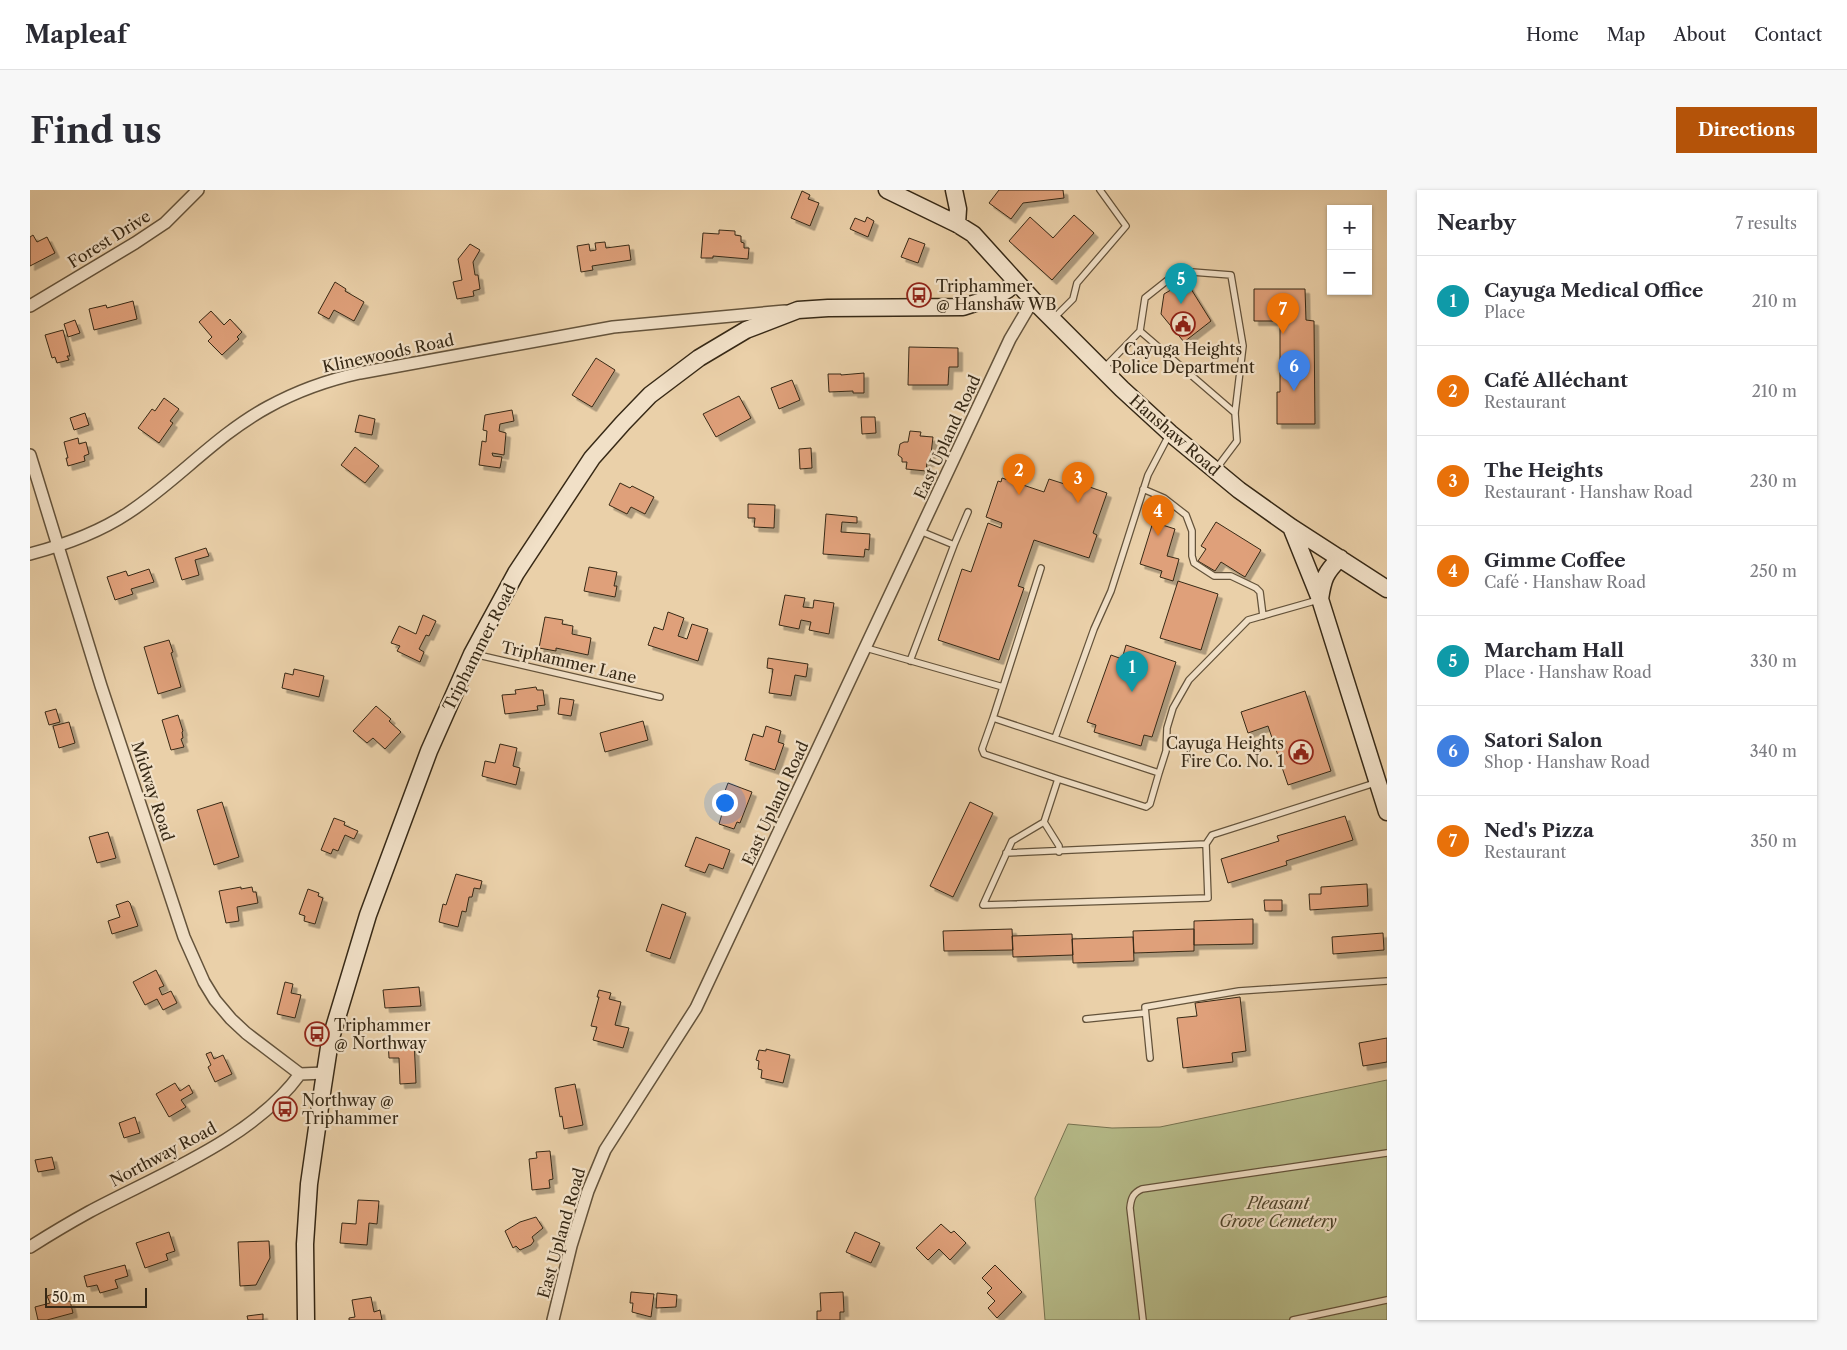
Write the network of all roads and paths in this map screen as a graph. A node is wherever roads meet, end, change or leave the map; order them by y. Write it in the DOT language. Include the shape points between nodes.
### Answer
graph roads {
  1 [pos="198,190"];
  2 [pos="887,190"];
  3 [pos="954,190"];
  4 [pos="1100,190"];
  5 [pos="957,224"];
  6 [pos="1016,282"];
  7 [pos="1033,300"];
  8 [pos="30,306"];
  9 [pos="798,310"];
  10 [pos="1053,319"];
  11 [pos="1140,331"];
  12 [pos="1103,369"];
  13 [pos="1235,413"];
  14 [pos="1170,433"];
  15 [pos="30,455"];
  16 [pos="1215,470"];
  17 [pos="1143,489"];
  18 [pos="968,512"];
  19 [pos="1291,527"];
  20 [pos="920,531"];
  21 [pos="954,545"];
  22 [pos="58,546"];
  23 [pos="30,554"];
  24 [pos="1340,558"];
  25 [pos="1041,568"];
  26 [pos="1387,589"];
  27 [pos="1320,599"];
  28 [pos="1263,616"];
  29 [pos="866,648"];
  30 [pos="472,654"];
  31 [pos="910,661"];
  32 [pos="1003,687"];
  33 [pos="660,697"];
  34 [pos="993,718"];
  35 [pos="1055,738"];
  36 [pos="1159,773"];
  37 [pos="1058,779"];
  38 [pos="1378,782"];
  39 [pos="1387,812"];
  40 [pos="1044,822"];
  41 [pos="1206,844"];
  42 [pos="1059,852"];
  43 [pos="1006,853"];
  44 [pos="1387,981"];
  45 [pos="1146,1013"];
  46 [pos="1086,1019"];
  47 [pos="1150,1058"];
  48 [pos="325,1073"];
  49 [pos="300,1074"];
  50 [pos="1387,1152"];
  51 [pos="30,1247"];
  52 [pos="1387,1300"];
  53 [pos="306,1320"];
  54 [pos="553,1320"];
  55 [pos="1143,1320"];
  56 [pos="1293,1320"];
  1 -- 8 [label="street, Forest Drive" via="165,223"];
  2 -- 5 [label="street, Hanshaw Road"];
  3 -- 5 [label="street"];
  4 -- 10 [label="lane" via="1126,226 1077,283 1073,299"];
  5 -- 6 [label="street, Hanshaw Road" via="973,234"];
  6 -- 7 [label="street, Hanshaw Road"];
  6 -- 9 [label="street, Triphammer Road" via="994,297 963,307"];
  7 -- 10 [label="street, Hanshaw Road"];
  7 -- 20 [label="street, East Upland Road" via="1010,339"];
  9 -- 22 [label="street, Klinewoods Road" via="613,327 509,344 332,380 267,408 237,427 128,514"];
  9 -- 30 [label="street, Triphammer Road" via="746,330 708,352 650,395 623,422 592,458 544,528"];
  10 -- 12 [label="street, Hanshaw Road"];
  11 -- 12 [label="lane"];
  11 -- 13 [label="lane"];
  11 -- 13 [label="lane" via="1145,298 1180,271 1231,275 1243,346"];
  12 -- 14 [label="street, Hanshaw Road"];
  13 -- 16 [label="lane" via="1237,441"];
  14 -- 16 [label="street, Hanshaw Road"];
  14 -- 17 [label="lane"];
  15 -- 22 [label="street, Midway Road"];
  16 -- 19 [label="street, Hanshaw Road"];
  17 -- 28 [label="lane" via="1164,498 1186,515 1192,531 1194,563 1214,576 1231,576 1260,592"];
  17 -- 35 [label="lane" via="1111,591"];
  18 -- 21 [label="lane"];
  19 -- 24 [label="street, Hanshaw Road"];
  19 -- 27 [label="street"];
  20 -- 21 [label="lane"];
  20 -- 29 [label="street, East Upland Road"];
  21 -- 31 [label="lane"];
  22 -- 23 [label="street, Klinewoods Road"];
  22 -- 49 [label="street, Midway Road" via="101,686 193,959 215,1000 231,1018"];
  24 -- 26 [label="street, Hanshaw Road"];
  24 -- 27 [label="street" via="1322,581"];
  25 -- 32 [label="lane"];
  27 -- 28 [label="lane"];
  27 -- 38 [label="street"];
  28 -- 36 [label="lane" via="1248,620 1189,680 1171,714"];
  29 -- 31 [label="lane"];
  29 -- 54 [label="street, East Upland Road" via="696,1008 605,1150 571,1246"];
  30 -- 33 [label="lane, Triphammer Lane"];
  30 -- 48 [label="street, Triphammer Road" via="429,751 368,915 330,1041"];
  31 -- 32 [label="lane"];
  32 -- 34 [label="lane"];
  34 -- 35 [label="lane"];
  34 -- 37 [label="lane" via="982,749 984,754"];
  35 -- 36 [label="lane"];
  36 -- 37 [label="lane" via="1150,804 1146,807"];
  37 -- 40 [label="lane"];
  38 -- 39 [label="street"];
  38 -- 41 [label="lane" via="1212,835"];
  40 -- 42 [label="lane" via="1059,846"];
  40 -- 43 [label="lane" via="1012,841"];
  41 -- 42 [label="lane"];
  41 -- 43 [label="lane" via="1208,898 983,905"];
  42 -- 43 [label="lane"];
  44 -- 45 [label="lane" via="1239,991 1145,1007"];
  45 -- 46 [label="lane"];
  45 -- 47 [label="lane"];
  48 -- 49 [label="street"];
  48 -- 53 [label="street, Triphammer Road" via="309,1184 305,1244"];
  49 -- 51 [label="street, Northway Road" via="267,1110 222,1142 88,1212"];
  50 -- 55 [label="lane" via="1135,1192 1130,1208"];
  52 -- 56 [label="lane"];
}
